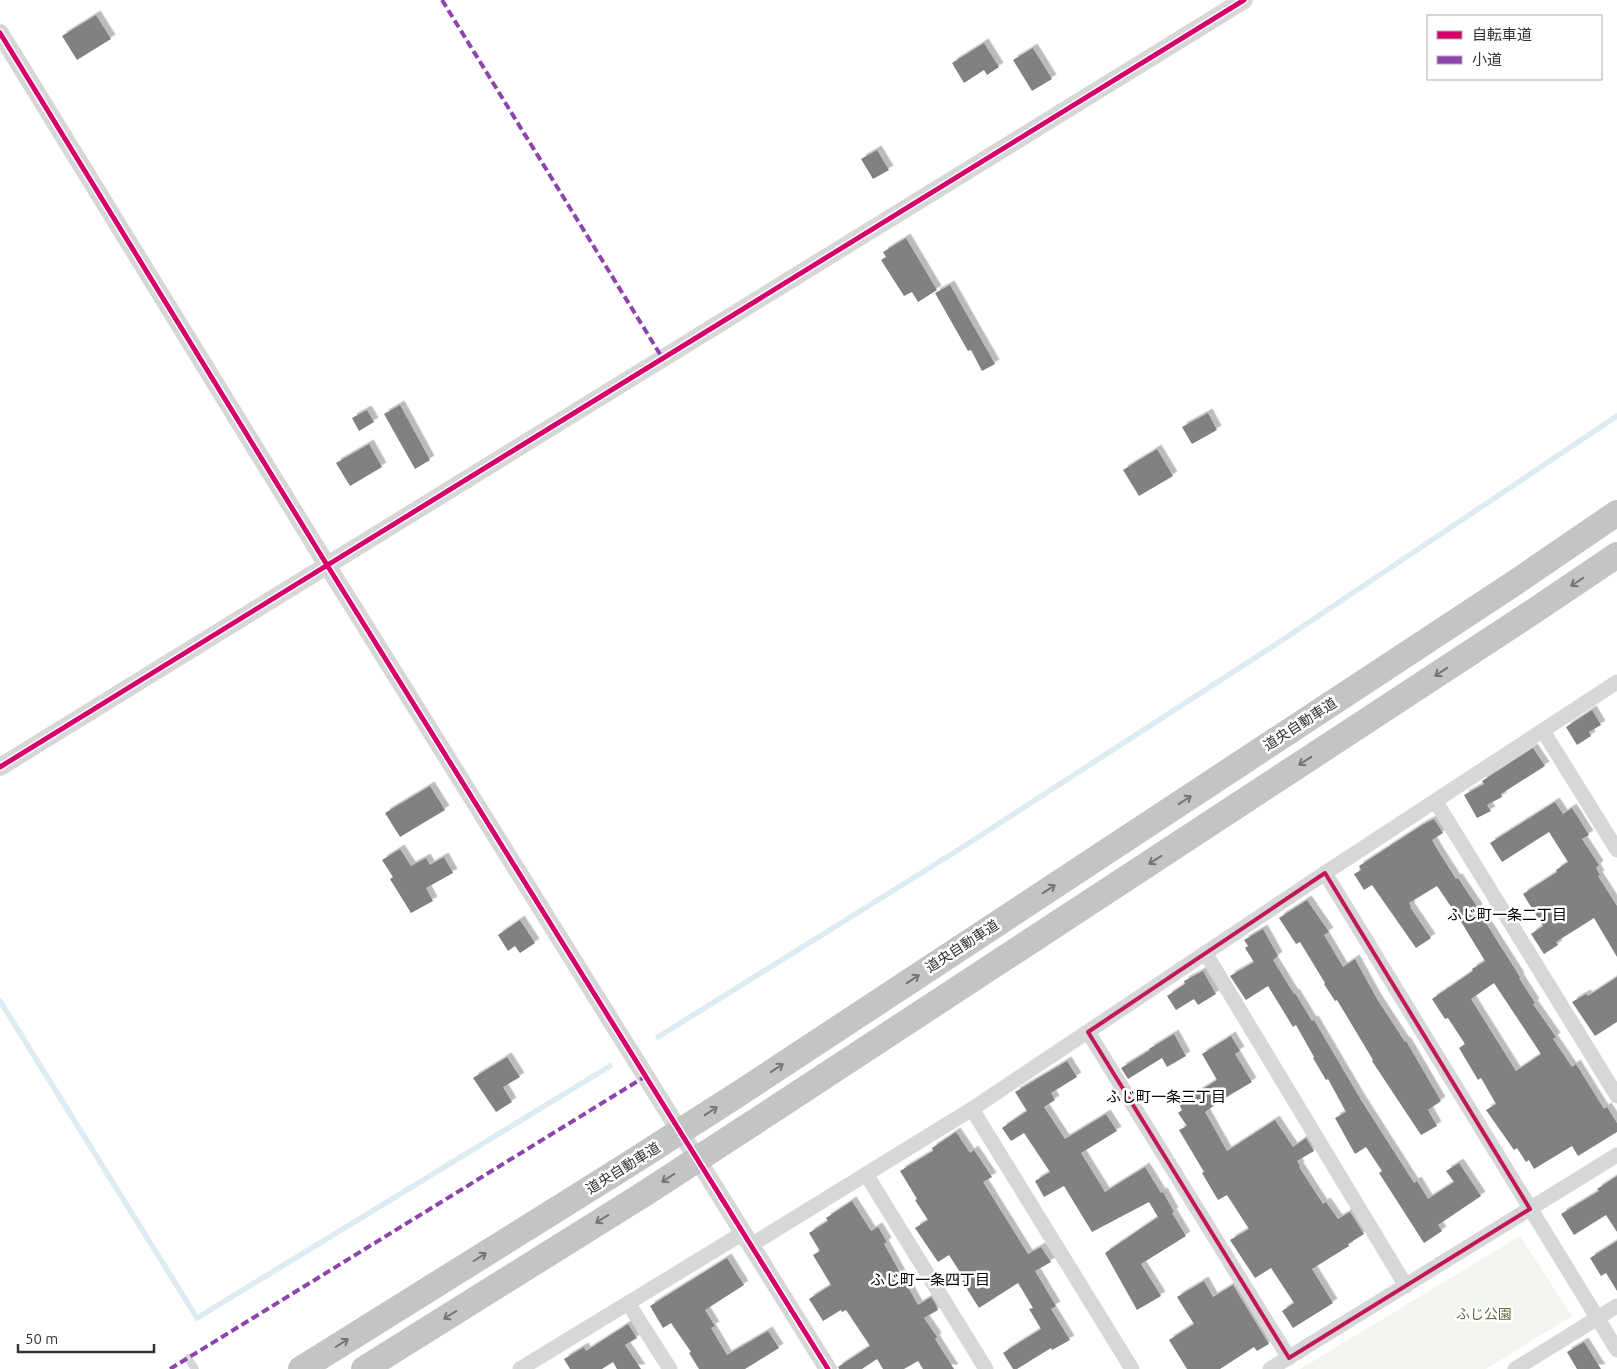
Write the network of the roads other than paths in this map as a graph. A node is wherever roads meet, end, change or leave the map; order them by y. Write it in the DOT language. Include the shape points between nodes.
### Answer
graph roads {
  1 [pos="1244,0"];
  2 [pos="0,33"];
  3 [pos="1617,513"];
  4 [pos="1617,555"];
  5 [pos="327,565"];
  6 [pos="1617,682"];
  7 [pos="1543,731"];
  8 [pos="0,767"];
  9 [pos="1436,802"];
  10 [pos="1617,850"];
  11 [pos="1325,873"];
  12 [pos="1206,954"];
  13 [pos="1088,1032"];
  14 [pos="1617,1096"];
  15 [pos="972,1109"];
  16 [pos="1617,1155"];
  17 [pos="866,1174"];
  18 [pos="1530,1209"];
  19 [pos="747,1239"];
  20 [pos="1406,1286"];
  21 [pos="628,1303"];
  22 [pos="1617,1306"];
  23 [pos="1597,1318"];
  24 [pos="1617,1350"];
  25 [pos="188,1358"];
  26 [pos="1289,1358"];
  27 [pos="524,1368"];
  28 [pos="194,1369"];
  29 [pos="301,1369"];
  30 [pos="364,1369"];
  31 [pos="670,1369"];
  32 [pos="828,1369"];
  33 [pos="986,1369"];
  34 [pos="1132,1369"];
  35 [pos="1270,1369"];
  36 [pos="1515,1369"];
  1 -- 5 [label="street"];
  2 -- 5 [label="street"];
  29 -- 3 [label="highway, 道央自動車道, one-way, bridge" via="737,1095"];
  4 -- 30 [label="highway, one-way, bridge" via="644,1194"];
  5 -- 8 [label="street"];
  5 -- 19 [label="street"];
  6 -- 7 [label="street"];
  7 -- 9 [label="street"];
  7 -- 10 [label="street"];
  9 -- 11 [label="street"];
  9 -- 14 [label="street"];
  11 -- 12 [label="street"];
  11 -- 18 [label="street"];
  12 -- 13 [label="street"];
  12 -- 20 [label="street"];
  13 -- 15 [label="street"];
  13 -- 26 [label="street"];
  15 -- 17 [label="street"];
  15 -- 34 [label="street"];
  16 -- 18 [label="street"];
  17 -- 19 [label="street"];
  17 -- 33 [label="street"];
  18 -- 20 [label="street"];
  18 -- 23 [label="street"];
  19 -- 21 [label="street"];
  19 -- 32 [label="street"];
  20 -- 26 [label="street"];
  21 -- 27 [label="street"];
  21 -- 31 [label="street"];
  22 -- 23 [label="street"];
  23 -- 24 [label="street"];
  23 -- 36 [label="street"];
  25 -- 28 [label="lane"];
  26 -- 35 [label="street"];
}
